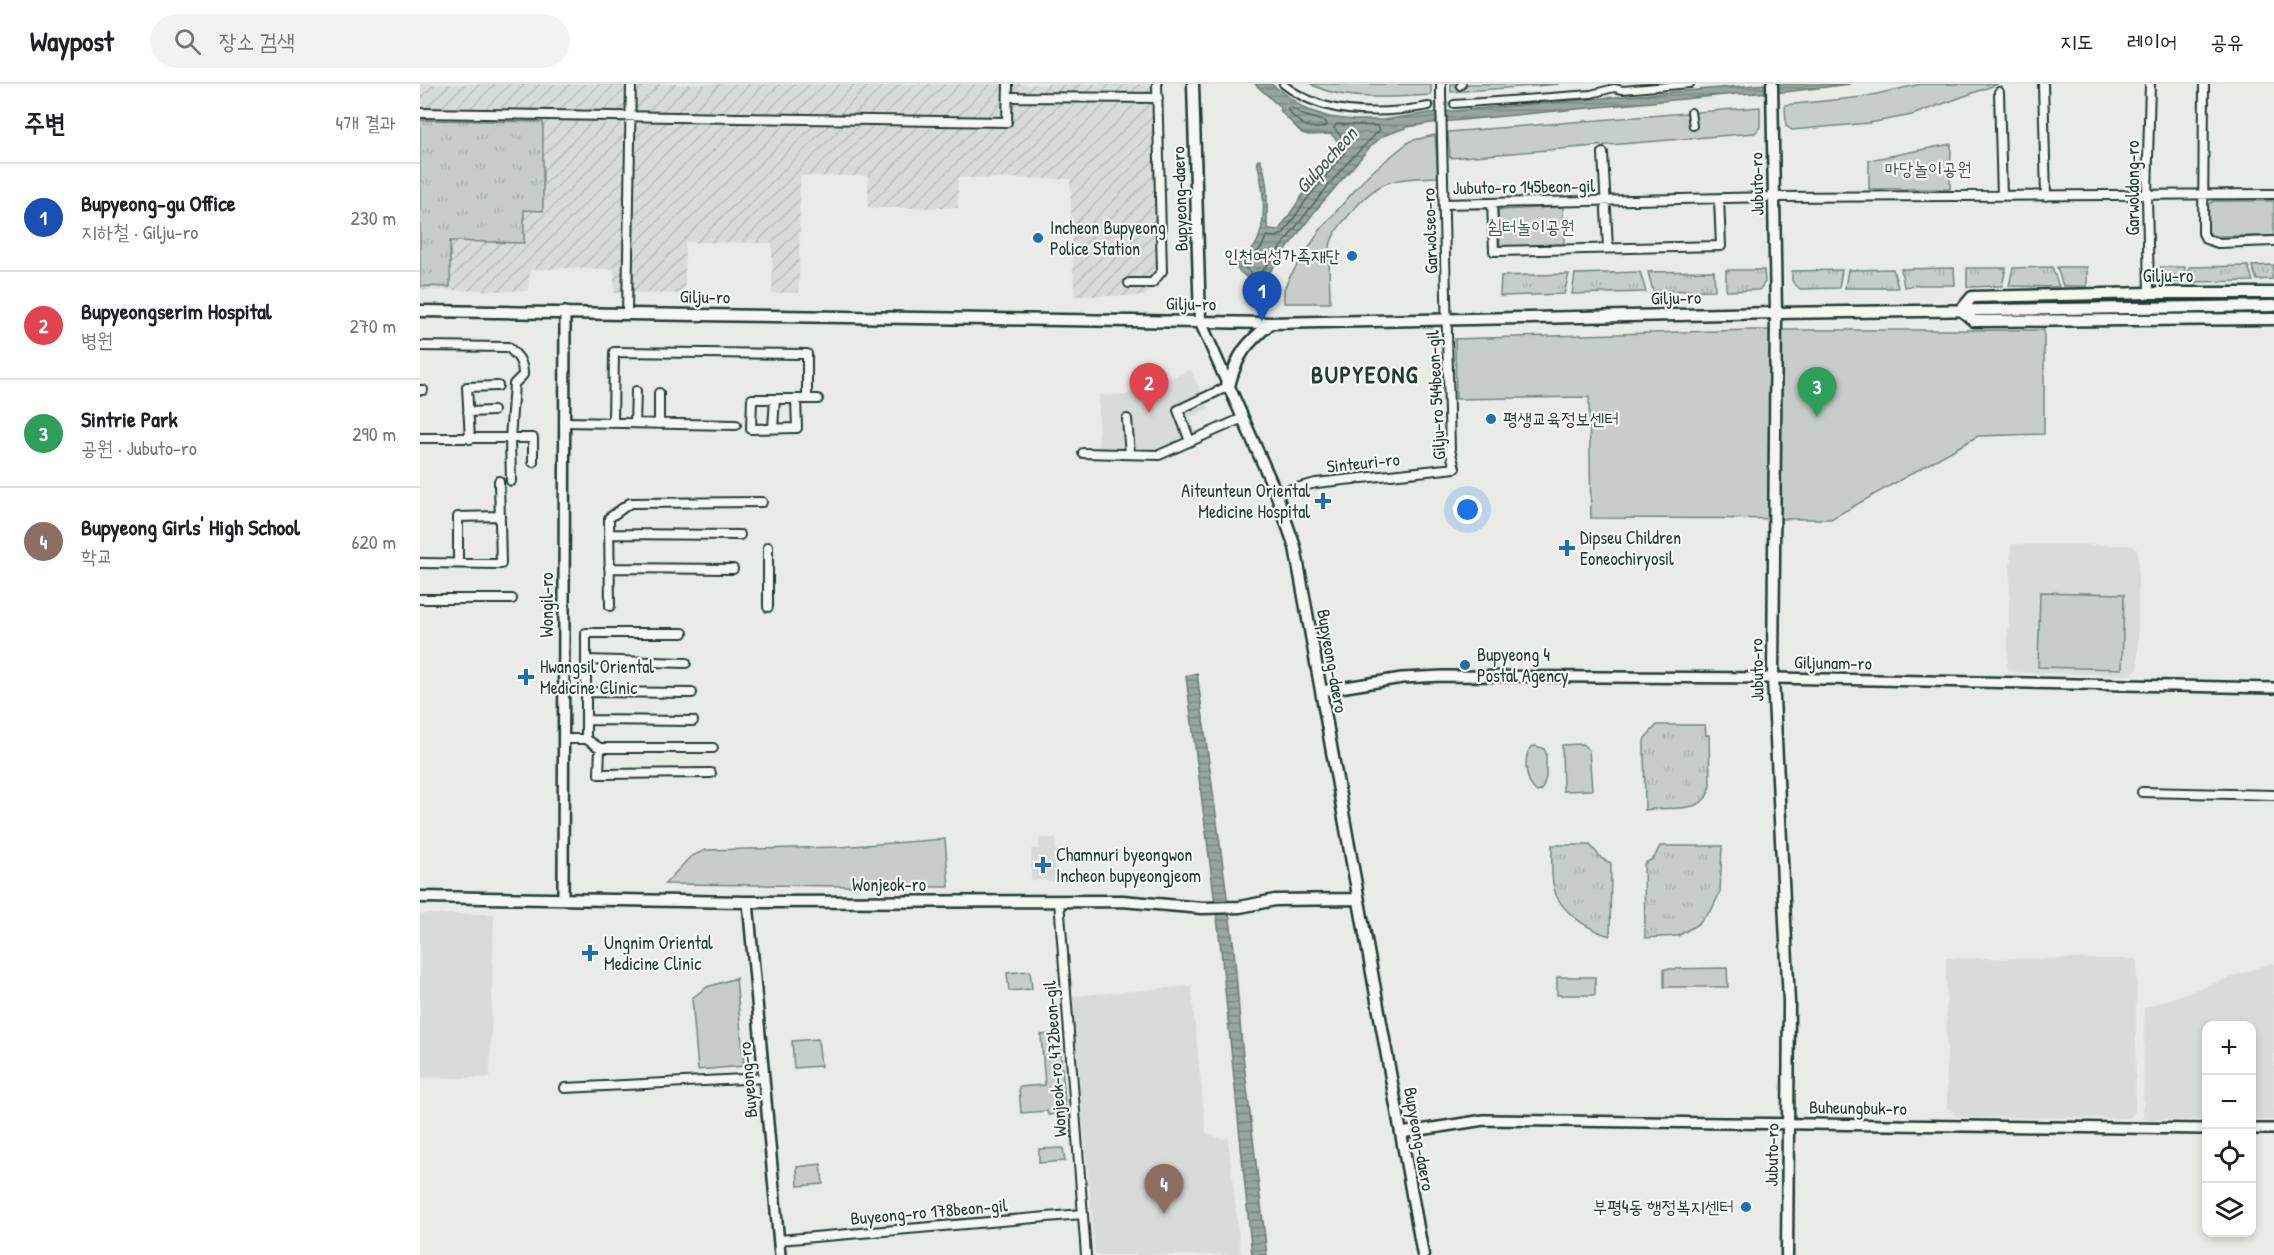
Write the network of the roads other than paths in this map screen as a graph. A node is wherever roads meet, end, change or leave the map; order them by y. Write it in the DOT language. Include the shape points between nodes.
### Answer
graph roads {
  1 [pos="631,84"];
  2 [pos="1008,84"];
  3 [pos="1157,84"];
  4 [pos="1193,84"];
  5 [pos="1283,84"];
  6 [pos="1441,84"];
  7 [pos="1690,84"];
  8 [pos="1772,84"];
  9 [pos="2043,84"];
  10 [pos="2150,84"];
  11 [pos="2204,84"];
  12 [pos="1999,92"];
  13 [pos="1008,97"];
  14 [pos="1158,98"];
  15 [pos="1454,104"];
  16 [pos="1429,106"];
  17 [pos="420,112"];
  18 [pos="1691,112"];
  19 [pos="630,117"];
  20 [pos="1693,126"];
  21 [pos="1603,153"];
  22 [pos="2274,194"];
  23 [pos="2147,195"];
  24 [pos="2204,195"];
  25 [pos="2002,196"];
  26 [pos="2046,196"];
  27 [pos="1774,197"];
  28 [pos="1719,199"];
  29 [pos="1605,201"];
  30 [pos="1492,203"];
  31 [pos="1444,204"];
  32 [pos="2274,241"];
  33 [pos="1608,248"];
  34 [pos="1129,283"];
  35 [pos="2149,293"];
  36 [pos="2274,293"];
  37 [pos="2274,306"];
  38 [pos="1961,310"];
  39 [pos="420,311"];
  40 [pos="565,312"];
  41 [pos="627,313"];
  42 [pos="1776,313"];
  43 [pos="2274,320"];
  44 [pos="1200,321"];
  45 [pos="1447,321"];
  46 [pos="1271,323"];
  47 [pos="420,346"];
  48 [pos="498,386"];
  49 [pos="1229,386"];
  50 [pos="636,391"];
  51 [pos="659,393"];
  52 [pos="775,399"];
  53 [pos="796,399"];
  54 [pos="807,399"];
  55 [pos="818,399"];
  56 [pos="493,411"];
  57 [pos="468,412"];
  58 [pos="1243,418"];
  59 [pos="1127,419"];
  60 [pos="564,422"];
  61 [pos="613,423"];
  62 [pos="635,423"];
  63 [pos="659,423"];
  64 [pos="736,425"];
  65 [pos="773,428"];
  66 [pos="420,438"];
  67 [pos="470,439"];
  68 [pos="510,439"];
  69 [pos="1190,441"];
  70 [pos="1083,453"];
  71 [pos="1130,454"];
  72 [pos="533,462"];
  73 [pos="1455,468"];
  74 [pos="499,481"];
  75 [pos="511,481"];
  76 [pos="1276,493"];
  77 [pos="762,502"];
  78 [pos="500,516"];
  79 [pos="609,534"];
  80 [pos="740,535"];
  81 [pos="768,547"];
  82 [pos="420,563"];
  83 [pos="458,563"];
  84 [pos="609,568"];
  85 [pos="732,569"];
  86 [pos="420,599"];
  87 [pos="512,599"];
  88 [pos="610,606"];
  89 [pos="768,607"];
  90 [pos="683,633"];
  91 [pos="586,660"];
  92 [pos="686,663"];
  93 [pos="1773,678"];
  94 [pos="2274,688"];
  95 [pos="1321,691"];
  96 [pos="586,692"];
  97 [pos="692,693"];
  98 [pos="586,720"];
  99 [pos="693,721"];
  100 [pos="564,739"];
  101 [pos="586,739"];
  102 [pos="600,748"];
  103 [pos="713,748"];
  104 [pos="711,773"];
  105 [pos="2142,792"];
  106 [pos="2274,795"];
  107 [pos="420,897"];
  108 [pos="563,898"];
  109 [pos="1358,899"];
  110 [pos="1059,901"];
  111 [pos="748,902"];
  112 [pos="764,1078"];
  113 [pos="565,1088"];
  114 [pos="1789,1124"];
  115 [pos="2202,1129"];
  116 [pos="2256,1129"];
  117 [pos="2274,1129"];
  118 [pos="1401,1133"];
  119 [pos="1082,1214"];
  120 [pos="779,1240"];
  121 [pos="780,1255"];
  122 [pos="1086,1255"];
  123 [pos="1423,1255"];
  124 [pos="1788,1255"];
  1 -- 19 [label="street"];
  2 -- 13 [label="street"];
  3 -- 14 [label="street"];
  4 -- 44 [label="main road, Bupyeong-daero"];
  5 -- 16 [label="street" via="1320,105 1386,111"];
  6 -- 31 [label="street, Garwolseo-ro, bridge"];
  7 -- 15 [label="street"];
  8 -- 27 [label="main road, Jubuto-ro"];
  9 -- 26 [label="street"];
  10 -- 23 [label="street, Garwoldong-ro"];
  11 -- 24 [label="street"];
  12 -- 25 [label="street"];
  13 -- 14 [label="street"];
  13 -- 19 [label="street" via="1007,122"];
  14 -- 34 [label="street" via="1162,271 1152,283"];
  17 -- 19 [label="street"];
  18 -- 20 [label="street"];
  19 -- 41 [label="street"];
  21 -- 29 [label="street, Jubuto-ro 145beon-gil"];
  22 -- 24 [label="street, Jubuto-ro 145beon-gil"];
  23 -- 24 [label="street, Jubuto-ro 145beon-gil"];
  23 -- 26 [label="street, Jubuto-ro 145beon-gil"];
  23 -- 35 [label="street, Garwoldong-ro"];
  24 -- 32 [label="street" via="2206,239 2218,243"];
  25 -- 26 [label="street, Jubuto-ro 145beon-gil"];
  25 -- 27 [label="street, Jubuto-ro 145beon-gil"];
  27 -- 28 [label="street, Jubuto-ro 145beon-gil"];
  27 -- 42 [label="main road, Jubuto-ro"];
  28 -- 29 [label="street, Jubuto-ro 145beon-gil"];
  28 -- 33 [label="street" via="1721,246"];
  29 -- 30 [label="street, Jubuto-ro 145beon-gil"];
  29 -- 33 [label="street, Jubuto-ro 145beon-gil"];
  30 -- 31 [label="street, Jubuto-ro 145beon-gil"];
  30 -- 33 [label="street" via="1494,251"];
  31 -- 45 [label="street, Garwolseo-ro"];
  35 -- 36 [label="main road, Gilju-ro"];
  35 -- 38 [label="main road, Gilju-ro" via="1972,297"];
  37 -- 38 [label="main road, Gilju-ro"];
  38 -- 42 [label="main road, Gilju-ro"];
  38 -- 43 [label="main road, Gilju-ro" via="1974,321"];
  39 -- 40 [label="main road, Gilju-ro"];
  40 -- 41 [label="main road, Gilju-ro"];
  40 -- 60 [label="street, Wongil-ro"];
  41 -- 44 [label="main road, Gilju-ro"];
  42 -- 45 [label="main road, Gilju-ro"];
  42 -- 93 [label="main road, Jubuto-ro"];
  44 -- 46 [label="main road, Gilju-ro"];
  44 -- 49 [label="main road, Bupyeong-daero"];
  45 -- 46 [label="main road, Gilju-ro"];
  45 -- 73 [label="street, Gilju-ro 544beon-gil" via="1450,450"];
  46 -- 49 [label="main road" via="1241,352"];
  47 -- 68 [label="street" via="508,347 520,358 523,375 514,384"];
  48 -- 57 [label="street" via="467,387"];
  49 -- 58 [label="main road, Bupyeong-daero"];
  49 -- 69 [label="street" via="1178,410"];
  50 -- 62 [label="street"];
  51 -- 63 [label="street"];
  52 -- 53 [label="street"];
  52 -- 65 [label="street"];
  52 -- 65 [label="street" via="752,399 751,429"];
  53 -- 54 [label="street"];
  53 -- 65 [label="street" via="797,428"];
  54 -- 55 [label="street"];
  54 -- 61 [label="street" via="807,354 614,352"];
  56 -- 57 [label="street"];
  57 -- 67 [label="street"];
  58 -- 69 [label="street"];
  58 -- 76 [label="main road, Bupyeong-daero"];
  59 -- 71 [label="street"];
  60 -- 61 [label="street"];
  60 -- 100 [label="street, Wongil-ro"];
  61 -- 62 [label="street"];
  62 -- 63 [label="street"];
  63 -- 64 [label="street"];
  66 -- 67 [label="street"];
  67 -- 68 [label="street"];
  68 -- 72 [label="street" via="533,438"];
  68 -- 75 [label="street"];
  69 -- 71 [label="street" via="1159,455"];
  70 -- 71 [label="street"];
  73 -- 76 [label="street, Sinteuri-ro" via="1316,483"];
  74 -- 78 [label="street"];
  76 -- 95 [label="main road, Bupyeong-daero" via="1298,561"];
  77 -- 79 [label="street" via="630,503 609,518"];
  78 -- 83 [label="street" via="458,517"];
  78 -- 83 [label="street" via="501,564"];
  79 -- 80 [label="street"];
  79 -- 84 [label="street"];
  81 -- 89 [label="street"];
  82 -- 83 [label="street"];
  84 -- 85 [label="street"];
  84 -- 88 [label="street"];
  86 -- 87 [label="street"];
  90 -- 91 [label="street" via="586,633"];
  91 -- 92 [label="street"];
  91 -- 96 [label="street"];
  93 -- 94 [label="street, Giljunam-ro"];
  93 -- 95 [label="street, Giljunam-ro" via="1443,676 1402,678"];
  93 -- 114 [label="main road, Jubuto-ro" via="1789,1002"];
  95 -- 109 [label="main road, Bupyeong-daero"];
  96 -- 97 [label="street"];
  96 -- 98 [label="street"];
  98 -- 99 [label="street"];
  98 -- 101 [label="street"];
  100 -- 101 [label="street"];
  100 -- 108 [label="street, Wongil-ro"];
  101 -- 102 [label="street"];
  102 -- 103 [label="street"];
  102 -- 104 [label="street" via="599,774"];
  105 -- 106 [label="street"];
  107 -- 108 [label="main road, Wonjeok-ro"];
  108 -- 111 [label="main road, Wonjeok-ro"];
  109 -- 110 [label="main road, Wonjeok-ro" via="1275,900 1240,907 1203,908 1122,901"];
  109 -- 118 [label="main road, Bupyeong-daero"];
  110 -- 111 [label="main road, Wonjeok-ro"];
  110 -- 119 [label="street, Wonjeok-ro 472beon-gil"];
  111 -- 112 [label="street, Buyeong-ro"];
  112 -- 113 [label="street"];
  112 -- 120 [label="street, Buyeong-ro"];
  114 -- 115 [label="street, Buheungbuk-ro"];
  114 -- 118 [label="street, Buheungbuk-ro" via="1484,1120"];
  114 -- 124 [label="main road, Jubuto-ro"];
  116 -- 117 [label="street"];
  118 -- 123 [label="main road, Bupyeong-daero"];
  119 -- 120 [label="street, Buyeong-ro 178beon-gil"];
  119 -- 122 [label="street, Wonjeok-ro 472beon-gil"];
  120 -- 121 [label="street, Buyeong-ro"];
}
